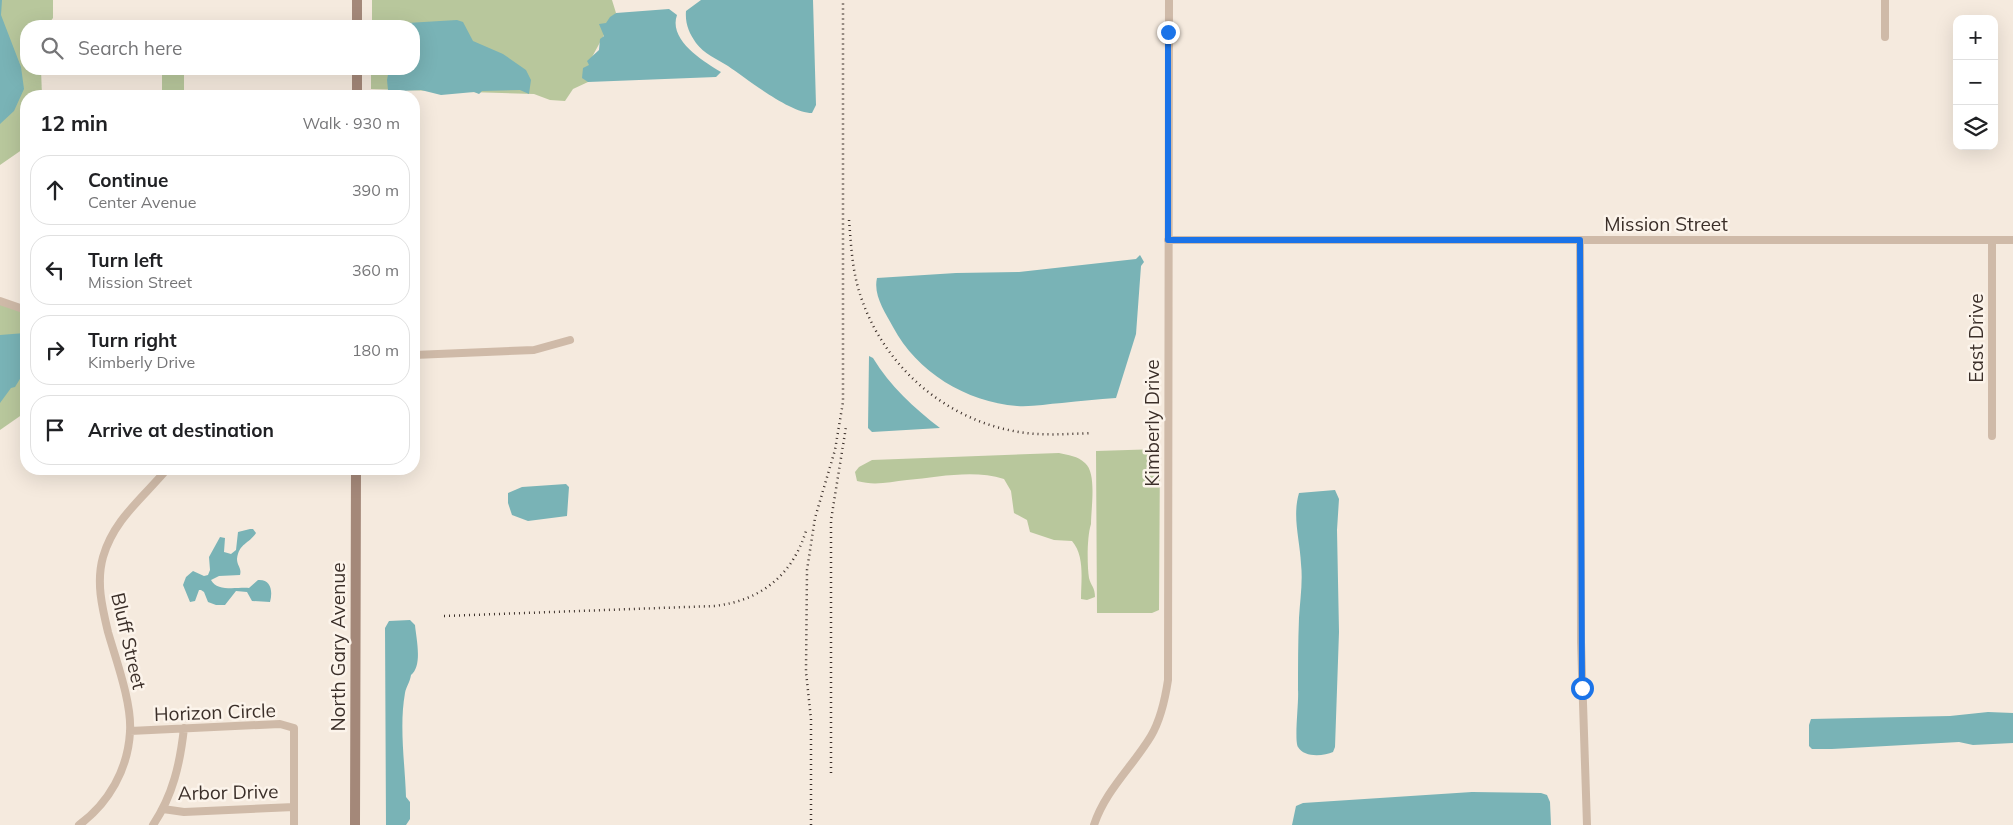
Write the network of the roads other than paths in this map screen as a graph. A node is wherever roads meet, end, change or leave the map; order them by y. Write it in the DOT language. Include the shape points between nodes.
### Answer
graph roads {
  1 [pos="357,0"];
  2 [pos="1168,0"];
  3 [pos="1885,0"];
  4 [pos="357,20"];
  5 [pos="1885,37"];
  6 [pos="357,75"];
  7 [pos="357,90"];
  8 [pos="1168,240"];
  9 [pos="1580,240"];
  10 [pos="1992,240"];
  11 [pos="2013,240"];
  12 [pos="0,301"];
  13 [pos="20,308"];
  14 [pos="570,340"];
  15 [pos="420,355"];
  16 [pos="1992,436"];
  17 [pos="161,475"];
  18 [pos="356,475"];
  19 [pos="184,728"];
  20 [pos="130,731"];
  21 [pos="294,807"];
  22 [pos="163,809"];
  23 [pos="79,825"];
  24 [pos="153,825"];
  25 [pos="294,825"];
  26 [pos="355,825"];
  27 [pos="1094,825"];
  28 [pos="1587,825"];
  1 -- 4 [label="street"];
  2 -- 8 [label="street, Kimberly Drive"];
  3 -- 5 [label="street"];
  6 -- 7 [label="street"];
  8 -- 9 [label="street, Mission Street"];
  8 -- 27 [label="street, Kimberly Drive" via="1168,680 1164,706 1154,730 1107,798"];
  9 -- 10 [label="street, Mission Street"];
  9 -- 28 [label="street" via="1580,642"];
  10 -- 11 [label="street, Mission Street"];
  10 -- 16 [label="street, East Drive"];
  12 -- 13 [label="street"];
  14 -- 15 [label="street" via="534,350"];
  17 -- 20 [label="street, Bluff Street" via="123,516 109,539 101,565 101,604 127,704"];
  18 -- 26 [label="street, North Gary Avenue"];
  19 -- 20 [label="street, Horizon Circle"];
  19 -- 21 [label="street, Horizon Circle" via="280,724 294,728"];
  19 -- 22 [label="street" via="178,767"];
  20 -- 23 [label="street, Bluff Street" via="124,763 113,788 95,812"];
  21 -- 22 [label="street, Arbor Drive" via="184,812"];
  21 -- 25 [label="street, Horizon Circle"];
  22 -- 24 [label="street"];
}
